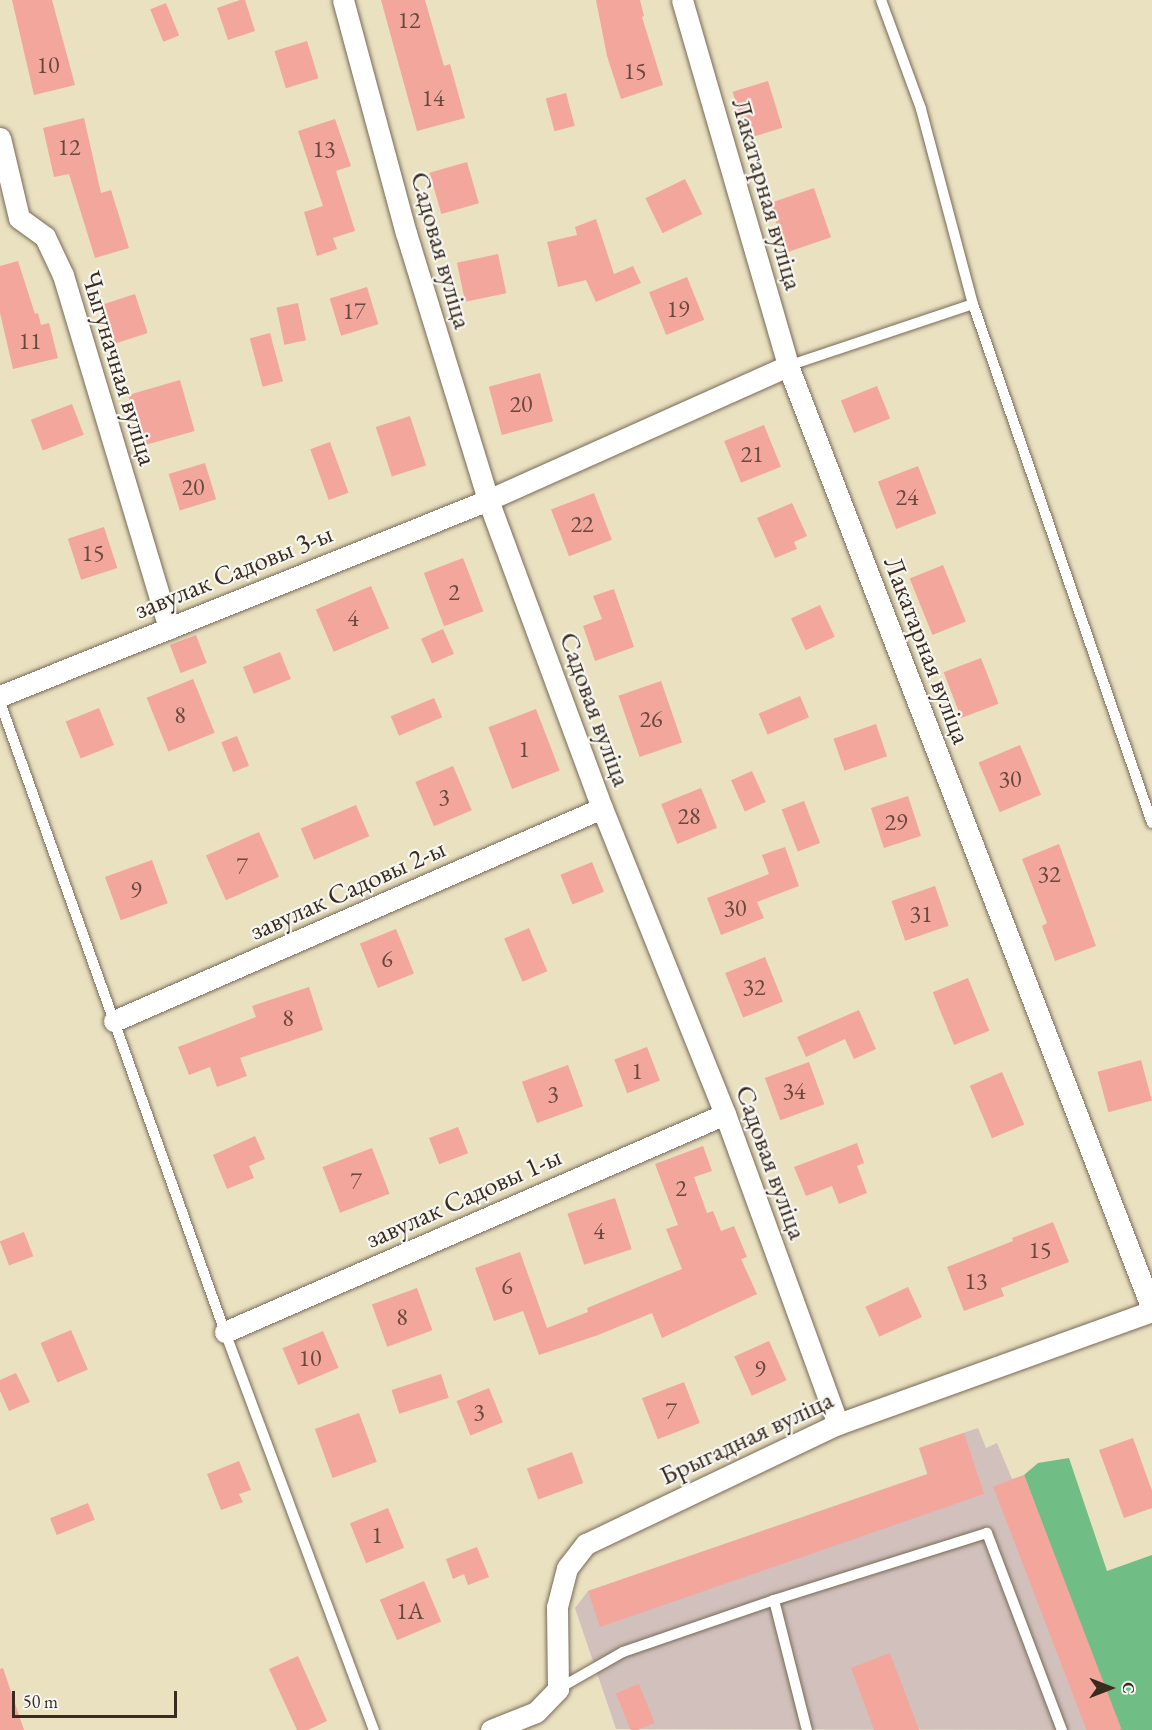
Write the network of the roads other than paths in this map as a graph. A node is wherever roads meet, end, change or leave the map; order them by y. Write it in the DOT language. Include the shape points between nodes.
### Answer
graph roads {
  1 [pos="343,0"];
  2 [pos="682,0"];
  3 [pos="881,0"];
  4 [pos="0,138"];
  5 [pos="10,221"];
  6 [pos="973,304"];
  7 [pos="788,366"];
  8 [pos="488,500"];
  9 [pos="170,628"];
  10 [pos="0,696"];
  11 [pos="0,702"];
  12 [pos="602,808"];
  13 [pos="1152,823"];
  14 [pos="114,1021"];
  15 [pos="725,1114"];
  16 [pos="1152,1310"];
  17 [pos="225,1332"];
  18 [pos="838,1424"];
  19 [pos="774,1600"];
  20 [pos="558,1689"];
  21 [pos="374,1730"];
  22 [pos="491,1730"];
  23 [pos="807,1730"];
  24 [pos="1062,1730"];
  1 -- 8 [label="street, Садовая вуліца" via="406,233"];
  2 -- 7 [label="street, Лакатарная вуліца"];
  3 -- 6 [label="lane" via="921,109"];
  4 -- 5 [label="street, Чыгуначная вуліца"];
  5 -- 9 [label="street, Чыгуначная вуліца" via="45,237 63,275"];
  6 -- 7 [label="lane"];
  6 -- 13 [label="lane"];
  7 -- 8 [label="street, завулак Садовы 3-ы"];
  7 -- 16 [label="street, Лакатарная вуліца"];
  8 -- 9 [label="street, завулак Садовы 3-ы"];
  8 -- 12 [label="street, Садовая вуліца"];
  9 -- 10 [label="street, завулак Садовы 3-ы"];
  11 -- 14 [label="lane"];
  12 -- 14 [label="street, завулак Садовы 2-ы"];
  12 -- 15 [label="street, Садовая вуліца"];
  14 -- 17 [label="lane"];
  15 -- 17 [label="street, завулак Садовы 1-ы"];
  15 -- 18 [label="street, Садовая вуліца"];
  16 -- 18 [label="street, Брыгадная вуліца"];
  17 -- 21 [label="lane"];
  18 -- 20 [label="street, Брыгадная вуліца" via="586,1544 567,1568 557,1607"];
  19 -- 20 [label="lane" via="623,1652"];
  19 -- 23 [label="lane"];
  19 -- 24 [label="lane" via="987,1533"];
  20 -- 22 [label="street" via="536,1712"];
}
